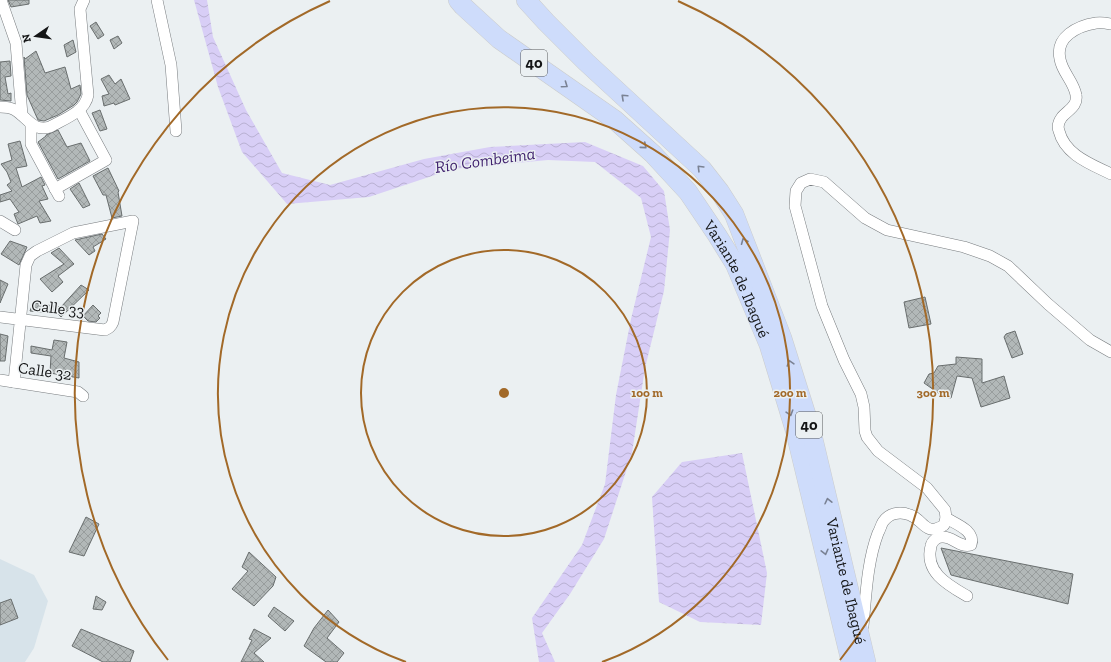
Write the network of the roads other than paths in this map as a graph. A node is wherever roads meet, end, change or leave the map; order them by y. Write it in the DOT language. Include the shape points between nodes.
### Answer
graph roads {
  1 [pos="1,0"];
  2 [pos="157,0"];
  3 [pos="458,0"];
  4 [pos="470,0"];
  5 [pos="526,0"];
  6 [pos="82,4"];
  7 [pos="1111,24"];
  8 [pos="541,68"];
  9 [pos="0,107"];
  10 [pos="81,108"];
  11 [pos="22,115"];
  12 [pos="31,124"];
  13 [pos="176,131"];
  14 [pos="1111,174"];
  15 [pos="0,221"];
  16 [pos="15,230"];
  17 [pos="0,317"];
  18 [pos="20,320"];
  19 [pos="1111,352"];
  20 [pos="0,380"];
  21 [pos="14,382"];
  22 [pos="83,396"];
  23 [pos="946,518"];
  24 [pos="967,596"];
  25 [pos="861,643"];
  26 [pos="851,662"];
  27 [pos="866,662"];
  1 -- 11 [label="street" via="16,43"];
  2 -- 13 [label="street" via="171,65"];
  3 -- 8 [label="highway, Variante de Ibagué / 40" via="499,39"];
  4 -- 8 [label="highway" via="500,28 532,51"];
  25 -- 5 [label="highway, Variante de Ibagué / 40, one-way" via="811,430 782,338 736,221 724,198 702,169 586,62"];
  6 -- 10 [label="street" via="88,88 87,101"];
  7 -- 14 [label="street" via="1097,22 1064,36 1059,48 1060,60 1076,99 1057,127 1068,148 1082,159"];
  8 -- 26 [label="highway, Variante de Ibagué / 40, one-way" via="614,120 653,154 688,192 735,264 769,345 795,430"];
  9 -- 11 [label="street" via="10,108"];
  10 -- 12 [label="street" via="45,129"];
  10 -- 12 [label="street" via="106,160 57,192 31,144"];
  11 -- 12 [label="street"];
  15 -- 16 [label="street"];
  17 -- 18 [label="street, Calle 33"];
  18 -- 18 [label="street, Calle 33" via="26,265 30,256 74,233 133,221 111,326 105,330"];
  18 -- 21 [label="street"];
  19 -- 23 [label="street" via="1090,340 1008,266 990,256 964,247 887,230 865,218 824,182 810,179 801,183 796,191 795,206 818,292 844,360 861,394 865,431 878,451 927,488 945,510"];
  20 -- 21 [label="street, Calle 32"];
  21 -- 22 [label="street, Calle 32" via="78,392"];
  23 -- 24 [label="street" via="971,535 971,545 966,546 943,537 936,538 931,544 931,562 939,577"];
  23 -- 25 [label="street" via="944,525 934,529 926,528 911,515 897,512 882,522 874,543 866,588"];
  25 -- 27 [label="highway, Variante de Ibagué / 40"];
}
